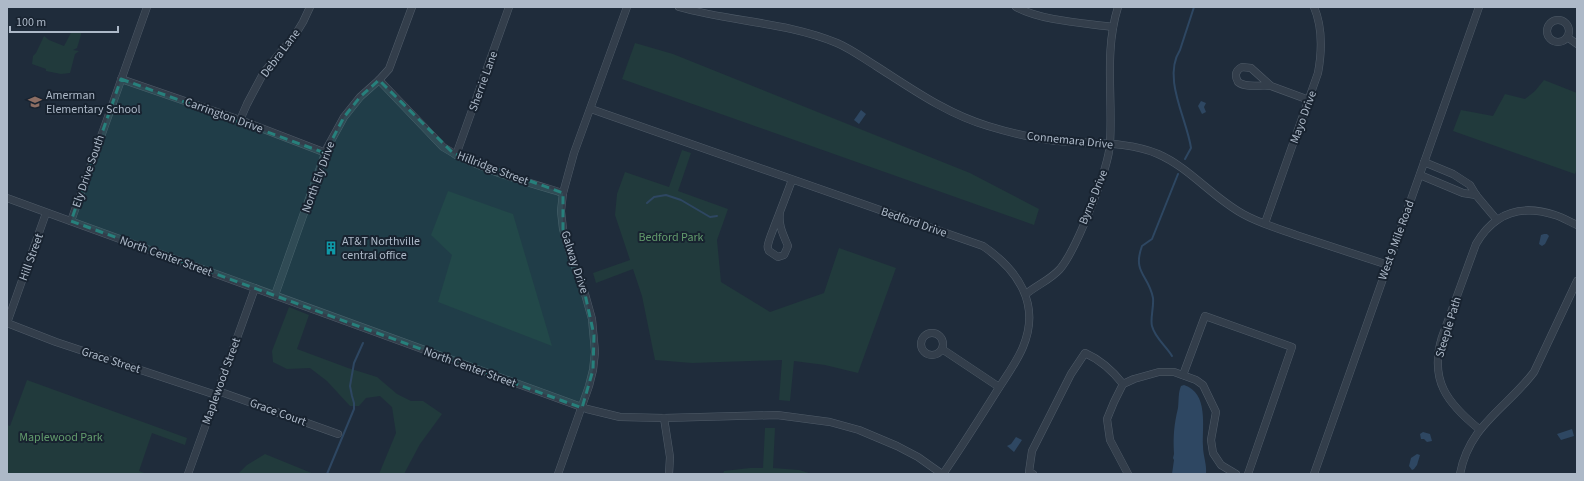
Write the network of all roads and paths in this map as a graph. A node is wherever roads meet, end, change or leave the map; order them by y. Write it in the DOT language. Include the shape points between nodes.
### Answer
graph roads {
  1 [pos="146,7"];
  2 [pos="310,7"];
  3 [pos="412,7"];
  4 [pos="509,7"];
  5 [pos="627,7"];
  6 [pos="679,7"];
  7 [pos="1016,7"];
  8 [pos="1118,7"];
  9 [pos="1314,7"];
  10 [pos="1479,7"];
  11 [pos="1113,27"];
  12 [pos="1567,37"];
  13 [pos="1577,44"];
  14 [pos="121,79"];
  15 [pos="379,80"];
  16 [pos="1271,86"];
  17 [pos="1309,100"];
  18 [pos="591,109"];
  19 [pos="240,120"];
  20 [pos="1110,144"];
  21 [pos="326,153"];
  22 [pos="456,155"];
  23 [pos="1424,162"];
  24 [pos="1420,175"];
  25 [pos="792,180"];
  26 [pos="563,193"];
  27 [pos="1476,195"];
  28 [pos="7,198"];
  29 [pos="780,212"];
  30 [pos="46,213"];
  31 [pos="1497,220"];
  32 [pos="71,221"];
  33 [pos="1265,223"];
  34 [pos="1577,225"];
  35 [pos="1388,265"];
  36 [pos="1577,281"];
  37 [pos="255,288"];
  38 [pos="1026,294"];
  39 [pos="275,295"];
  40 [pos="7,323"];
  41 [pos="942,349"];
  42 [pos="1183,375"];
  43 [pos="1123,384"];
  44 [pos="999,387"];
  45 [pos="217,393"];
  46 [pos="582,408"];
  47 [pos="664,418"];
  48 [pos="1479,429"];
  49 [pos="338,434"];
  50 [pos="188,474"];
  51 [pos="558,474"];
  52 [pos="668,474"];
  53 [pos="942,474"];
  54 [pos="1033,474"];
  55 [pos="1128,474"];
  56 [pos="1236,474"];
  57 [pos="1248,474"];
  58 [pos="1314,474"];
  59 [pos="1460,474"];
  1 -- 14 [label="street, Ely Drive South"];
  2 -- 19 [label="street, Debra Lane" via="295,35 264,72"];
  3 -- 15 [label="street, North Ely Drive" via="388,69"];
  4 -- 22 [label="street, Sherrie Lane"];
  5 -- 18 [label="street, Galway Drive"];
  6 -- 20 [label="street, Connemara Drive" via="811,34 836,43 955,114 986,126 1058,141"];
  7 -- 11 [label="street" via="1066,21"];
  8 -- 11 [label="street, Byrne Drive"];
  9 -- 17 [label="street, Mayo Drive" via="1318,16 1321,49 1318,73"];
  10 -- 23 [label="street, West 9 Mile Road"];
  11 -- 20 [label="street, Byrne Drive" via="1110,60"];
  12 -- 13 [label="street"];
  14 -- 19 [label="street, Carrington Drive"];
  14 -- 32 [label="street, Ely Drive South"];
  15 -- 21 [label="street, North Ely Drive" via="344,116"];
  15 -- 22 [label="street, Hillridge Street" via="443,147"];
  16 -- 16 [label="street" via="1244,85 1238,82 1236,72 1242,67 1251,68"];
  16 -- 17 [label="street"];
  17 -- 33 [label="street, Mayo Drive"];
  18 -- 25 [label="street, Bedford Drive"];
  18 -- 26 [label="street, Galway Drive" via="567,173"];
  19 -- 21 [label="street, Carrington Drive"];
  20 -- 33 [label="street, Connemara Drive" via="1158,154 1184,168 1235,209"];
  20 -- 38 [label="street, Byrne Drive" via="1106,166 1068,256 1060,269"];
  21 -- 39 [label="street, North Ely Drive"];
  22 -- 26 [label="street, Hillridge Street"];
  23 -- 24 [label="street, West 9 Mile Road"];
  23 -- 27 [label="street" via="1453,174 1470,186"];
  24 -- 27 [label="street" via="1463,193"];
  24 -- 35 [label="street, West 9 Mile Road"];
  25 -- 29 [label="street"];
  25 -- 38 [label="street, Bedford Drive" via="983,246 1008,266"];
  26 -- 46 [label="street, Galway Drive" via="563,229 585,294 594,335 593,370"];
  27 -- 31 [label="street"];
  28 -- 30 [label="street, North Center Street"];
  29 -- 29 [label="street" via="768,245 769,251 778,257 784,255 788,246 780,228"];
  30 -- 32 [label="street, North Center Street"];
  30 -- 40 [label="street, Hill Street"];
  31 -- 34 [label="street, Steeple Path" via="1509,213 1534,210 1556,215"];
  31 -- 48 [label="street, Steeple Path" via="1486,229 1476,244 1442,337 1437,359 1440,379 1447,396"];
  32 -- 37 [label="street, North Center Street"];
  33 -- 35 [label="street, Connemara Drive"];
  35 -- 58 [label="street, West 9 Mile Road"];
  36 -- 48 [label="street" via="1534,372 1525,385"];
  37 -- 39 [label="street, North Center Street"];
  37 -- 45 [label="street, Maplewood Street"];
  38 -- 44 [label="street, Bedford Drive" via="1029,313 1025,340 1018,357"];
  39 -- 46 [label="street, North Center Street"];
  40 -- 45 [label="street, Grace Street" via="56,342"];
  41 -- 44 [label="street"];
  42 -- 43 [label="street" via="1159,372"];
  42 -- 56 [label="street" via="1200,382 1211,400 1216,412 1211,440 1213,453 1221,465"];
  42 -- 57 [label="street" via="1205,316 1292,347"];
  43 -- 54 [label="street" via="1113,371 1085,353 1071,374 1032,451 1029,472"];
  43 -- 55 [label="street" via="1107,419 1110,440"];
  44 -- 53 [label="street, Bedford Drive"];
  45 -- 49 [label="street, Grace Court"];
  45 -- 50 [label="street, Maplewood Street"];
  46 -- 47 [label="street, North Center Street" via="620,417"];
  46 -- 51 [label="street, Galway Drive"];
  47 -- 52 [label="street" via="670,457"];
  47 -- 53 [label="street, North Center Street" via="777,415 830,422 859,430 897,446"];
  48 -- 59 [label="street" via="1466,451"];
}
